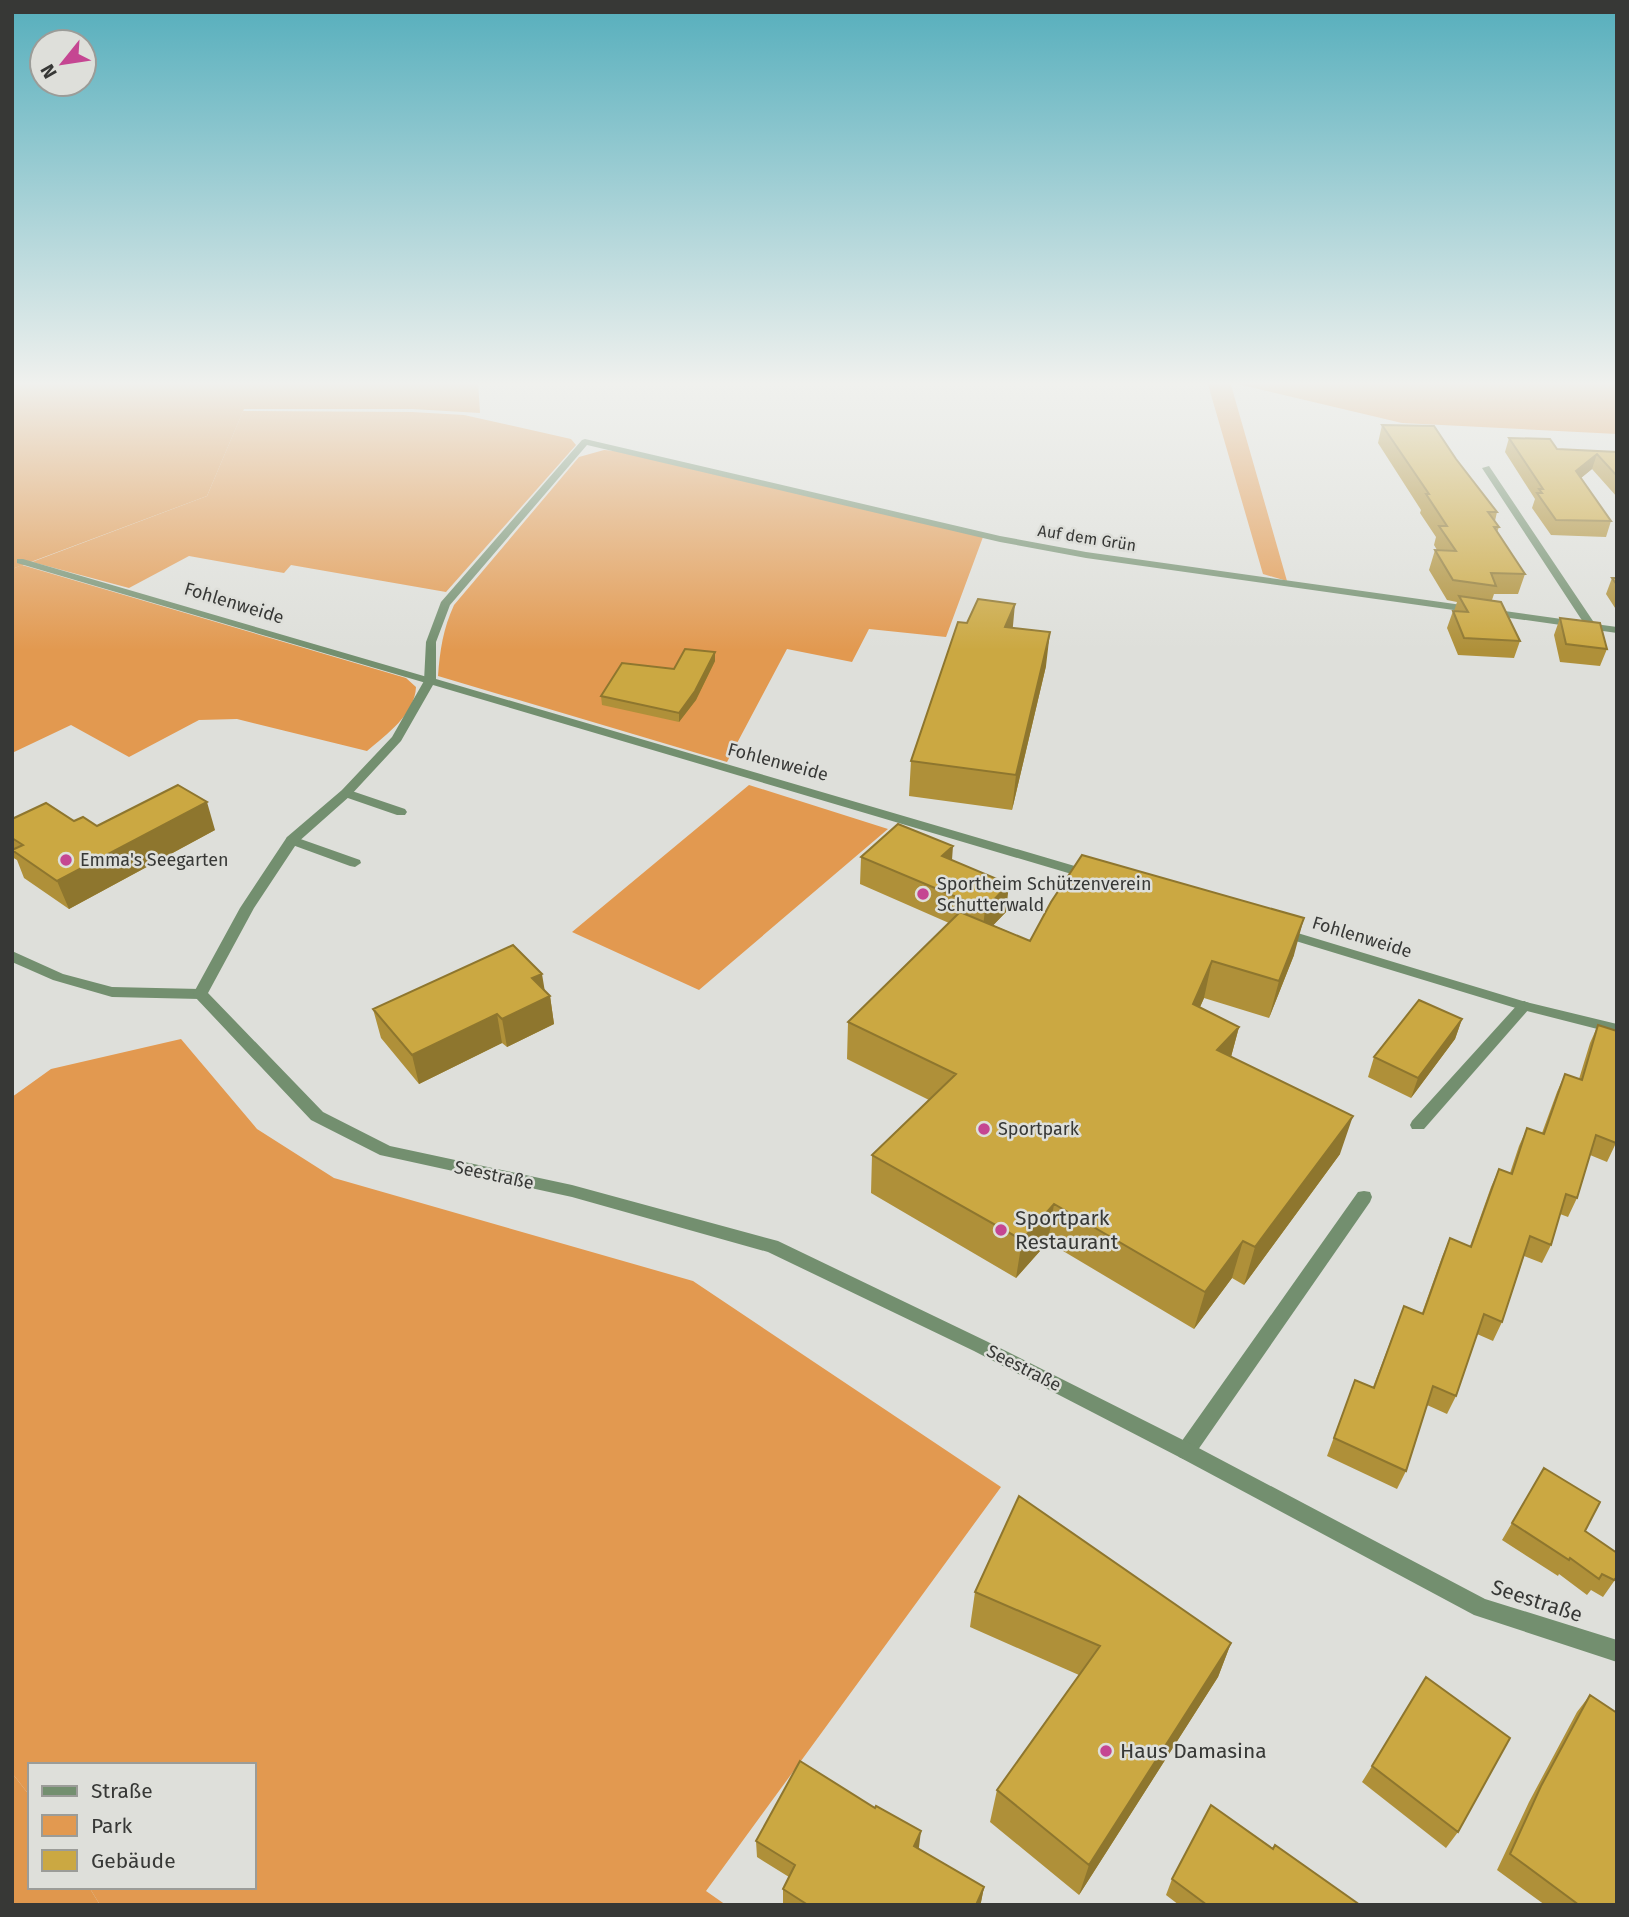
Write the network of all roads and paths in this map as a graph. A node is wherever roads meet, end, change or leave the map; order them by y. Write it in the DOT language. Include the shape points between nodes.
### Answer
graph roads {
  1 [pos="560,470"];
  2 [pos="707,470"];
  3 [pos="1488,470"];
  4 [pos="20,561"];
  5 [pos="1591,626"];
  6 [pos="1617,630"];
  7 [pos="430,681"];
  8 [pos="346,793"];
  9 [pos="401,812"];
  10 [pos="292,840"];
  11 [pos="355,863"];
  12 [pos="1109,880"];
  13 [pos="1269,929"];
  14 [pos="12,956"];
  15 [pos="200,994"];
  16 [pos="1524,1006"];
  17 [pos="1617,1029"];
  18 [pos="1418,1125"];
  19 [pos="1364,1198"];
  20 [pos="1186,1451"];
  21 [pos="1617,1651"];
  1 -- 7 [label="street, Auf dem Grün" via="445,604 431,642"];
  2 -- 5 [label="street, Auf dem Grün" via="1086,555"];
  3 -- 5 [label="street"];
  4 -- 7 [label="street, Fohlenweide"];
  5 -- 6 [label="street, Auf dem Grün"];
  7 -- 8 [label="street" via="397,739"];
  7 -- 12 [label="street, Fohlenweide"];
  8 -- 9 [label="street"];
  8 -- 10 [label="street"];
  10 -- 11 [label="street"];
  10 -- 15 [label="street" via="247,908"];
  13 -- 16 [label="street, Fohlenweide"];
  14 -- 15 [label="street" via="58,978 112,992"];
  15 -- 20 [label="street, Seestraße" via="317,1116 386,1151 572,1191 772,1246"];
  16 -- 17 [label="street, Fohlenweide"];
  16 -- 18 [label="street"];
  19 -- 20 [label="street"];
  20 -- 21 [label="street, Seestraße" via="1481,1608"];
}
